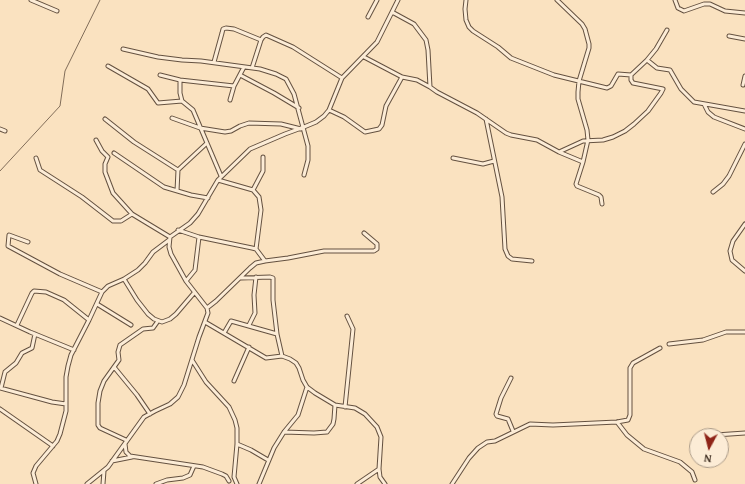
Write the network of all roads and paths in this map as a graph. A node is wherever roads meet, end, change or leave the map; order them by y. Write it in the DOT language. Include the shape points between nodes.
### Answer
graph roads {
  1 [pos="31,0"];
  2 [pos="377,0"];
  3 [pos="398,0"];
  4 [pos="466,0"];
  5 [pos="557,0"];
  6 [pos="675,0"];
  7 [pos="57,11"];
  8 [pos="392,12"];
  9 [pos="745,13"];
  10 [pos="368,17"];
  11 [pos="667,30"];
  12 [pos="729,36"];
  13 [pos="745,39"];
  14 [pos="261,40"];
  15 [pos="124,48"];
  16 [pos="364,57"];
  17 [pos="647,60"];
  18 [pos="214,62"];
  19 [pos="108,66"];
  20 [pos="244,67"];
  21 [pos="252,68"];
  22 [pos="160,75"];
  23 [pos="240,75"];
  24 [pos="631,75"];
  25 [pos="745,76"];
  26 [pos="402,77"];
  27 [pos="342,78"];
  28 [pos="180,80"];
  29 [pos="579,81"];
  30 [pos="743,85"];
  31 [pos="234,86"];
  32 [pos="430,87"];
  33 [pos="230,100"];
  34 [pos="182,102"];
  35 [pos="704,104"];
  36 [pos="299,108"];
  37 [pos="329,110"];
  38 [pos="745,111"];
  39 [pos="172,118"];
  40 [pos="105,119"];
  41 [pos="486,119"];
  42 [pos="200,128"];
  43 [pos="302,128"];
  44 [pos="0,129"];
  45 [pos="745,129"];
  46 [pos="5,132"];
  47 [pos="96,140"];
  48 [pos="588,140"];
  49 [pos="207,143"];
  50 [pos="745,144"];
  51 [pos="559,152"];
  52 [pos="114,153"];
  53 [pos="263,157"];
  54 [pos="36,158"];
  55 [pos="453,158"];
  56 [pos="494,160"];
  57 [pos="583,162"];
  58 [pos="178,170"];
  59 [pos="304,175"];
  60 [pos="221,176"];
  61 [pos="218,180"];
  62 [pos="253,190"];
  63 [pos="177,192"];
  64 [pos="713,192"];
  65 [pos="208,198"];
  66 [pos="602,204"];
  67 [pos="132,214"];
  68 [pos="745,224"];
  69 [pos="178,230"];
  70 [pos="364,233"];
  71 [pos="199,237"];
  72 [pos="169,239"];
  73 [pos="28,242"];
  74 [pos="256,249"];
  75 [pos="265,261"];
  76 [pos="532,261"];
  77 [pos="745,271"];
  78 [pos="256,277"];
  79 [pos="240,278"];
  80 [pos="124,279"];
  81 [pos="186,281"];
  82 [pos="102,292"];
  83 [pos="194,293"];
  84 [pos="97,304"];
  85 [pos="207,308"];
  86 [pos="347,316"];
  87 [pos="0,318"];
  88 [pos="89,320"];
  89 [pos="158,321"];
  90 [pos="205,322"];
  91 [pos="17,325"];
  92 [pos="130,325"];
  93 [pos="249,325"];
  94 [pos="745,332"];
  95 [pos="224,333"];
  96 [pos="35,334"];
  97 [pos="277,334"];
  98 [pos="669,344"];
  99 [pos="249,347"];
  100 [pos="660,348"];
  101 [pos="74,350"];
  102 [pos="282,356"];
  103 [pos="192,360"];
  104 [pos="114,366"];
  105 [pos="511,378"];
  106 [pos="234,380"];
  107 [pos="307,387"];
  108 [pos="0,388"];
  109 [pos="66,404"];
  110 [pos="335,405"];
  111 [pos="345,407"];
  112 [pos="0,409"];
  113 [pos="150,414"];
  114 [pos="617,422"];
  115 [pos="513,431"];
  116 [pos="284,432"];
  117 [pos="745,433"];
  118 [pos="729,434"];
  119 [pos="126,440"];
  120 [pos="125,444"];
  121 [pos="237,444"];
  122 [pos="53,446"];
  123 [pos="134,457"];
  124 [pos="268,460"];
  125 [pos="112,461"];
  126 [pos="194,466"];
  127 [pos="379,469"];
  128 [pos="104,470"];
  129 [pos="234,479"];
  130 [pos="695,480"];
  131 [pos="228,483"];
  132 [pos="36,484"];
  133 [pos="87,484"];
  134 [pos="103,484"];
  135 [pos="156,484"];
  136 [pos="238,484"];
  137 [pos="259,484"];
  138 [pos="357,484"];
  139 [pos="386,484"];
  140 [pos="452,484"];
  1 -- 7 [label="street"];
  2 -- 10 [label="street"];
  3 -- 8 [label="street"];
  4 -- 29 [label="street" via="466,20 473,31 511,58 554,75"];
  5 -- 29 [label="street" via="585,30 589,48"];
  6 -- 9 [label="street" via="678,8 684,11 710,4 725,11"];
  8 -- 16 [label="street" via="377,42"];
  8 -- 32 [label="street" via="414,24 426,40"];
  11 -- 17 [label="street"];
  12 -- 13 [label="street"];
  14 -- 18 [label="street" via="234,29 223,29"];
  14 -- 21 [label="street"];
  14 -- 27 [label="street" via="265,35 271,36"];
  15 -- 18 [label="street" via="158,57"];
  16 -- 26 [label="street"];
  16 -- 27 [label="street"];
  17 -- 24 [label="street"];
  17 -- 35 [label="street" via="657,68 670,70 686,95 694,102"];
  18 -- 20 [label="street"];
  19 -- 34 [label="street" via="148,89 158,103"];
  20 -- 21 [label="street"];
  20 -- 23 [label="street"];
  21 -- 36 [label="street" via="286,79"];
  22 -- 28 [label="street"];
  23 -- 31 [label="street"];
  23 -- 36 [label="street"];
  24 -- 29 [label="street" via="618,74 609,88"];
  24 -- 48 [label="street" via="633,83 662,87 661,93 648,111 625,131 608,139"];
  25 -- 30 [label="street"];
  26 -- 32 [label="street" via="417,80"];
  26 -- 37 [label="street" via="386,106 379,129 365,132"];
  27 -- 37 [label="street"];
  28 -- 31 [label="street"];
  28 -- 34 [label="street"];
  29 -- 48 [label="street" via="578,99"];
  31 -- 33 [label="street"];
  32 -- 41 [label="street"];
  34 -- 42 [label="street" via="193,110"];
  35 -- 38 [label="street"];
  35 -- 45 [label="street" via="714,117"];
  36 -- 43 [label="street"];
  37 -- 43 [label="street" via="320,119"];
  39 -- 42 [label="street"];
  40 -- 58 [label="street" via="134,142"];
  41 -- 51 [label="street" via="506,133 536,140"];
  41 -- 56 [label="street"];
  42 -- 43 [label="street" via="225,132 244,124 285,124"];
  42 -- 49 [label="street"];
  43 -- 59 [label="street" via="308,152"];
  43 -- 60 [label="street" via="250,149"];
  44 -- 46 [label="street"];
  47 -- 67 [label="street" via="102,152 108,157 105,172 111,189"];
  48 -- 51 [label="street"];
  48 -- 57 [label="street"];
  49 -- 58 [label="street"];
  49 -- 60 [label="street"];
  50 -- 64 [label="street" via="730,176"];
  51 -- 57 [label="street"];
  52 -- 63 [label="street" via="164,187"];
  53 -- 62 [label="street" via="263,171"];
  54 -- 67 [label="street" via="40,170 113,221 122,221"];
  55 -- 56 [label="street" via="485,164"];
  56 -- 76 [label="street" via="503,202 505,248 508,256"];
  57 -- 66 [label="street" via="576,185 599,195"];
  58 -- 63 [label="street"];
  60 -- 61 [label="street"];
  61 -- 62 [label="street"];
  61 -- 65 [label="street"];
  62 -- 74 [label="street" via="259,197 261,210"];
  63 -- 65 [label="street"];
  65 -- 69 [label="street" via="190,223"];
  67 -- 72 [label="street"];
  68 -- 77 [label="street" via="733,241 730,252 732,260"];
  69 -- 71 [label="street"];
  69 -- 72 [label="street"];
  70 -- 75 [label="street" via="378,244 377,249 324,251"];
  71 -- 74 [label="street"];
  71 -- 81 [label="street" via="195,270"];
  72 -- 80 [label="street" via="142,267"];
  72 -- 81 [label="street" via="171,254"];
  73 -- 82 [label="street" via="9,235 8,246 60,274"];
  74 -- 75 [label="street"];
  75 -- 79 [label="street" via="250,268"];
  78 -- 79 [label="street"];
  78 -- 93 [label="street" via="255,313"];
  78 -- 97 [label="street" via="270,277 274,280 272,300"];
  79 -- 85 [label="street"];
  80 -- 82 [label="street" via="108,286"];
  80 -- 89 [label="street" via="143,308"];
  81 -- 83 [label="street"];
  82 -- 84 [label="street"];
  83 -- 85 [label="street"];
  83 -- 89 [label="street" via="170,319"];
  84 -- 88 [label="street"];
  84 -- 92 [label="street"];
  85 -- 90 [label="street"];
  86 -- 111 [label="street" via="353,329"];
  87 -- 91 [label="street"];
  88 -- 91 [label="street" via="64,300 46,292 34,291"];
  88 -- 101 [label="street"];
  89 -- 104 [label="street" via="153,328 143,329 120,345 119,360"];
  90 -- 95 [label="street"];
  90 -- 103 [label="street"];
  91 -- 96 [label="street"];
  93 -- 95 [label="street" via="230,321"];
  93 -- 97 [label="street"];
  94 -- 98 [label="street" via="726,332 703,340"];
  95 -- 99 [label="street"];
  96 -- 101 [label="street"];
  96 -- 108 [label="street" via="32,348 22,353 16,363 5,372"];
  97 -- 102 [label="street"];
  99 -- 102 [label="street" via="266,358"];
  99 -- 106 [label="street"];
  100 -- 114 [label="street" via="630,368 630,418"];
  101 -- 109 [label="street" via="68,366"];
  102 -- 107 [label="street" via="296,363"];
  103 -- 113 [label="street" via="178,397 174,402"];
  103 -- 121 [label="street" via="206,382 229,407 237,428"];
  104 -- 113 [label="street"];
  104 -- 119 [label="street" via="100,391 98,425"];
  105 -- 115 [label="street" via="496,414 508,419"];
  107 -- 110 [label="street"];
  107 -- 116 [label="street" via="298,415"];
  108 -- 109 [label="street"];
  109 -- 122 [label="street" via="60,434"];
  110 -- 111 [label="street"];
  110 -- 116 [label="street" via="333,424 327,432"];
  111 -- 127 [label="street" via="355,408 365,414 380,432"];
  112 -- 122 [label="street"];
  113 -- 119 [label="street"];
  114 -- 115 [label="street" via="553,425 534,423"];
  114 -- 130 [label="street" via="636,443 651,452 680,462 692,472"];
  115 -- 140 [label="street" via="478,448"];
  116 -- 124 [label="street"];
  117 -- 118 [label="street"];
  119 -- 120 [label="street"];
  120 -- 123 [label="street" via="126,452"];
  120 -- 125 [label="street"];
  121 -- 124 [label="street"];
  121 -- 129 [label="street"];
  122 -- 132 [label="street" via="36,466 33,473"];
  123 -- 125 [label="street"];
  123 -- 126 [label="street"];
  124 -- 137 [label="street"];
  125 -- 128 [label="street"];
  126 -- 131 [label="street" via="226,476"];
  126 -- 135 [label="street" via="190,475"];
  127 -- 138 [label="street"];
  127 -- 139 [label="street" via="380,477"];
  128 -- 133 [label="street"];
  128 -- 134 [label="street"];
  129 -- 131 [label="street"];
  129 -- 136 [label="street"];
}
